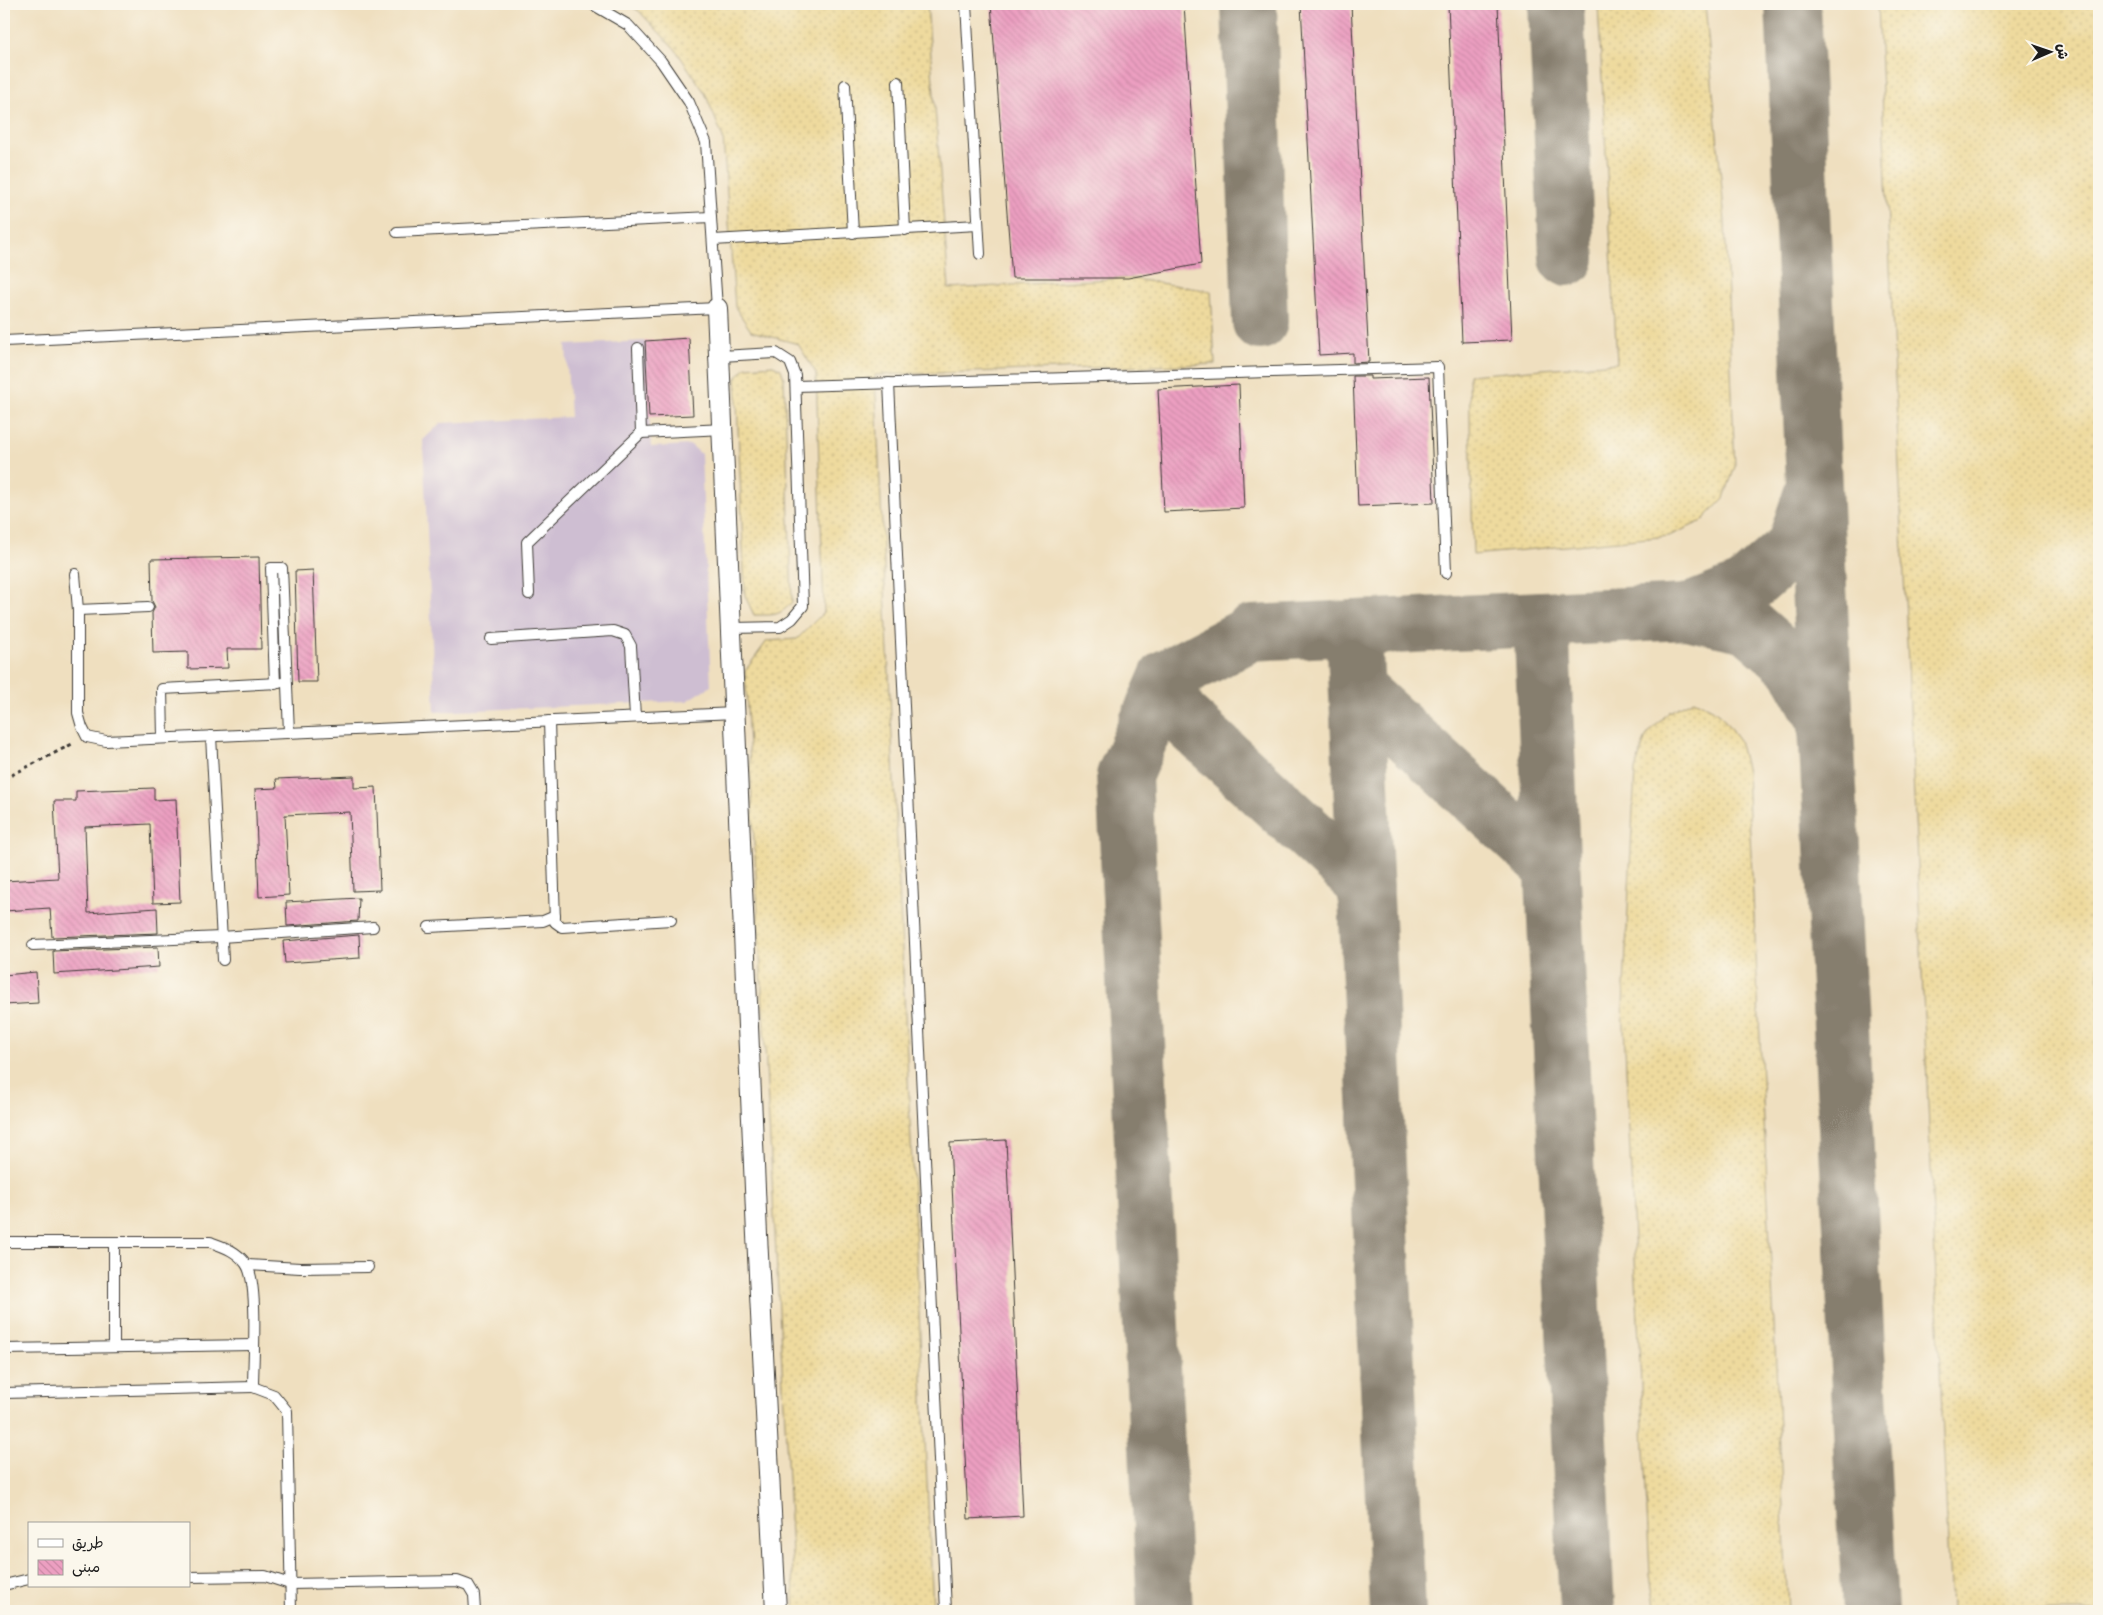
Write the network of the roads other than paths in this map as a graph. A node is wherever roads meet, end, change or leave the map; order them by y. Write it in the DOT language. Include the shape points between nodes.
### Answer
graph roads {
  1 [pos="592,4"];
  2 [pos="966,4"];
  3 [pos="898,82"];
  4 [pos="845,85"];
  5 [pos="711,217"];
  6 [pos="978,226"];
  7 [pos="905,230"];
  8 [pos="397,232"];
  9 [pos="853,233"];
  10 [pos="712,240"];
  11 [pos="980,254"];
  12 [pos="717,308"];
  13 [pos="4,341"];
  14 [pos="638,348"];
  15 [pos="721,356"];
  16 [pos="889,383"];
  17 [pos="796,386"];
  18 [pos="724,429"];
  19 [pos="641,433"];
  20 [pos="1446,573"];
  21 [pos="75,574"];
  22 [pos="529,594"];
  23 [pos="148,607"];
  24 [pos="78,610"];
  25 [pos="732,628"];
  26 [pos="492,639"];
  27 [pos="287,682"];
  28 [pos="275,684"];
  29 [pos="735,712"];
  30 [pos="635,717"];
  31 [pos="549,720"];
  32 [pos="289,732"];
  33 [pos="211,736"];
  34 [pos="163,738"];
  35 [pos="555,916"];
  36 [pos="671,920"];
  37 [pos="373,927"];
  38 [pos="429,927"];
  39 [pos="221,937"];
  40 [pos="33,945"];
  41 [pos="223,960"];
  42 [pos="4,1242"];
  43 [pos="114,1242"];
  44 [pos="246,1265"];
  45 [pos="368,1268"];
  46 [pos="253,1346"];
  47 [pos="114,1347"];
  48 [pos="4,1349"];
  49 [pos="253,1387"];
  50 [pos="4,1393"];
  51 [pos="190,1576"];
  52 [pos="28,1579"];
  53 [pos="290,1584"];
  54 [pos="4,1585"];
  55 [pos="291,1611"];
  56 [pos="475,1611"];
  57 [pos="776,1611"];
  58 [pos="946,1611"];
  1 -- 5 [label="lane" via="628,24 661,60 689,102 706,142"];
  2 -- 6 [label="lane"];
  3 -- 7 [label="lane"];
  4 -- 9 [label="lane"];
  5 -- 8 [label="lane"];
  5 -- 10 [label="lane"];
  6 -- 7 [label="lane"];
  6 -- 11 [label="lane"];
  7 -- 9 [label="lane"];
  9 -- 10 [label="lane"];
  10 -- 12 [label="lane"];
  12 -- 13 [label="lane"];
  12 -- 15 [label="street"];
  14 -- 19 [label="lane"];
  15 -- 17 [label="lane" via="776,353 790,362"];
  15 -- 18 [label="street"];
  16 -- 17 [label="lane"];
  16 -- 20 [label="lane" via="1438,367"];
  16 -- 58 [label="lane"];
  17 -- 25 [label="lane" via="803,606 792,619 780,626"];
  18 -- 19 [label="lane"];
  18 -- 25 [label="street"];
  19 -- 22 [label="lane" via="527,542"];
  21 -- 24 [label="lane"];
  23 -- 24 [label="lane"];
  24 -- 34 [label="lane" via="78,713 88,737 106,741"];
  25 -- 29 [label="street"];
  26 -- 30 [label="lane" via="613,632 625,635 631,646"];
  27 -- 28 [label="lane"];
  27 -- 28 [label="lane" via="282,568 271,568"];
  27 -- 32 [label="lane"];
  28 -- 34 [label="lane" via="162,689"];
  29 -- 30 [label="lane"];
  29 -- 57 [label="street"];
  30 -- 31 [label="lane"];
  31 -- 32 [label="lane"];
  31 -- 35 [label="lane"];
  32 -- 33 [label="lane"];
  33 -- 34 [label="lane"];
  33 -- 39 [label="lane"];
  35 -- 36 [label="lane" via="555,922 562,927"];
  35 -- 38 [label="lane" via="543,921"];
  37 -- 39 [label="lane"];
  39 -- 40 [label="lane"];
  39 -- 41 [label="lane"];
  42 -- 43 [label="lane"];
  43 -- 44 [label="lane" via="210,1242 230,1248"];
  43 -- 47 [label="lane"];
  44 -- 45 [label="lane"];
  44 -- 46 [label="lane" via="253,1287"];
  46 -- 47 [label="lane"];
  46 -- 49 [label="lane"];
  47 -- 48 [label="lane"];
  49 -- 50 [label="lane"];
  49 -- 53 [label="lane" via="274,1395 287,1411"];
  51 -- 53 [label="lane" via="265,1576"];
  52 -- 54 [label="lane"];
  53 -- 55 [label="lane"];
  53 -- 56 [label="lane" via="457,1581 468,1585 474,1595"];
}
